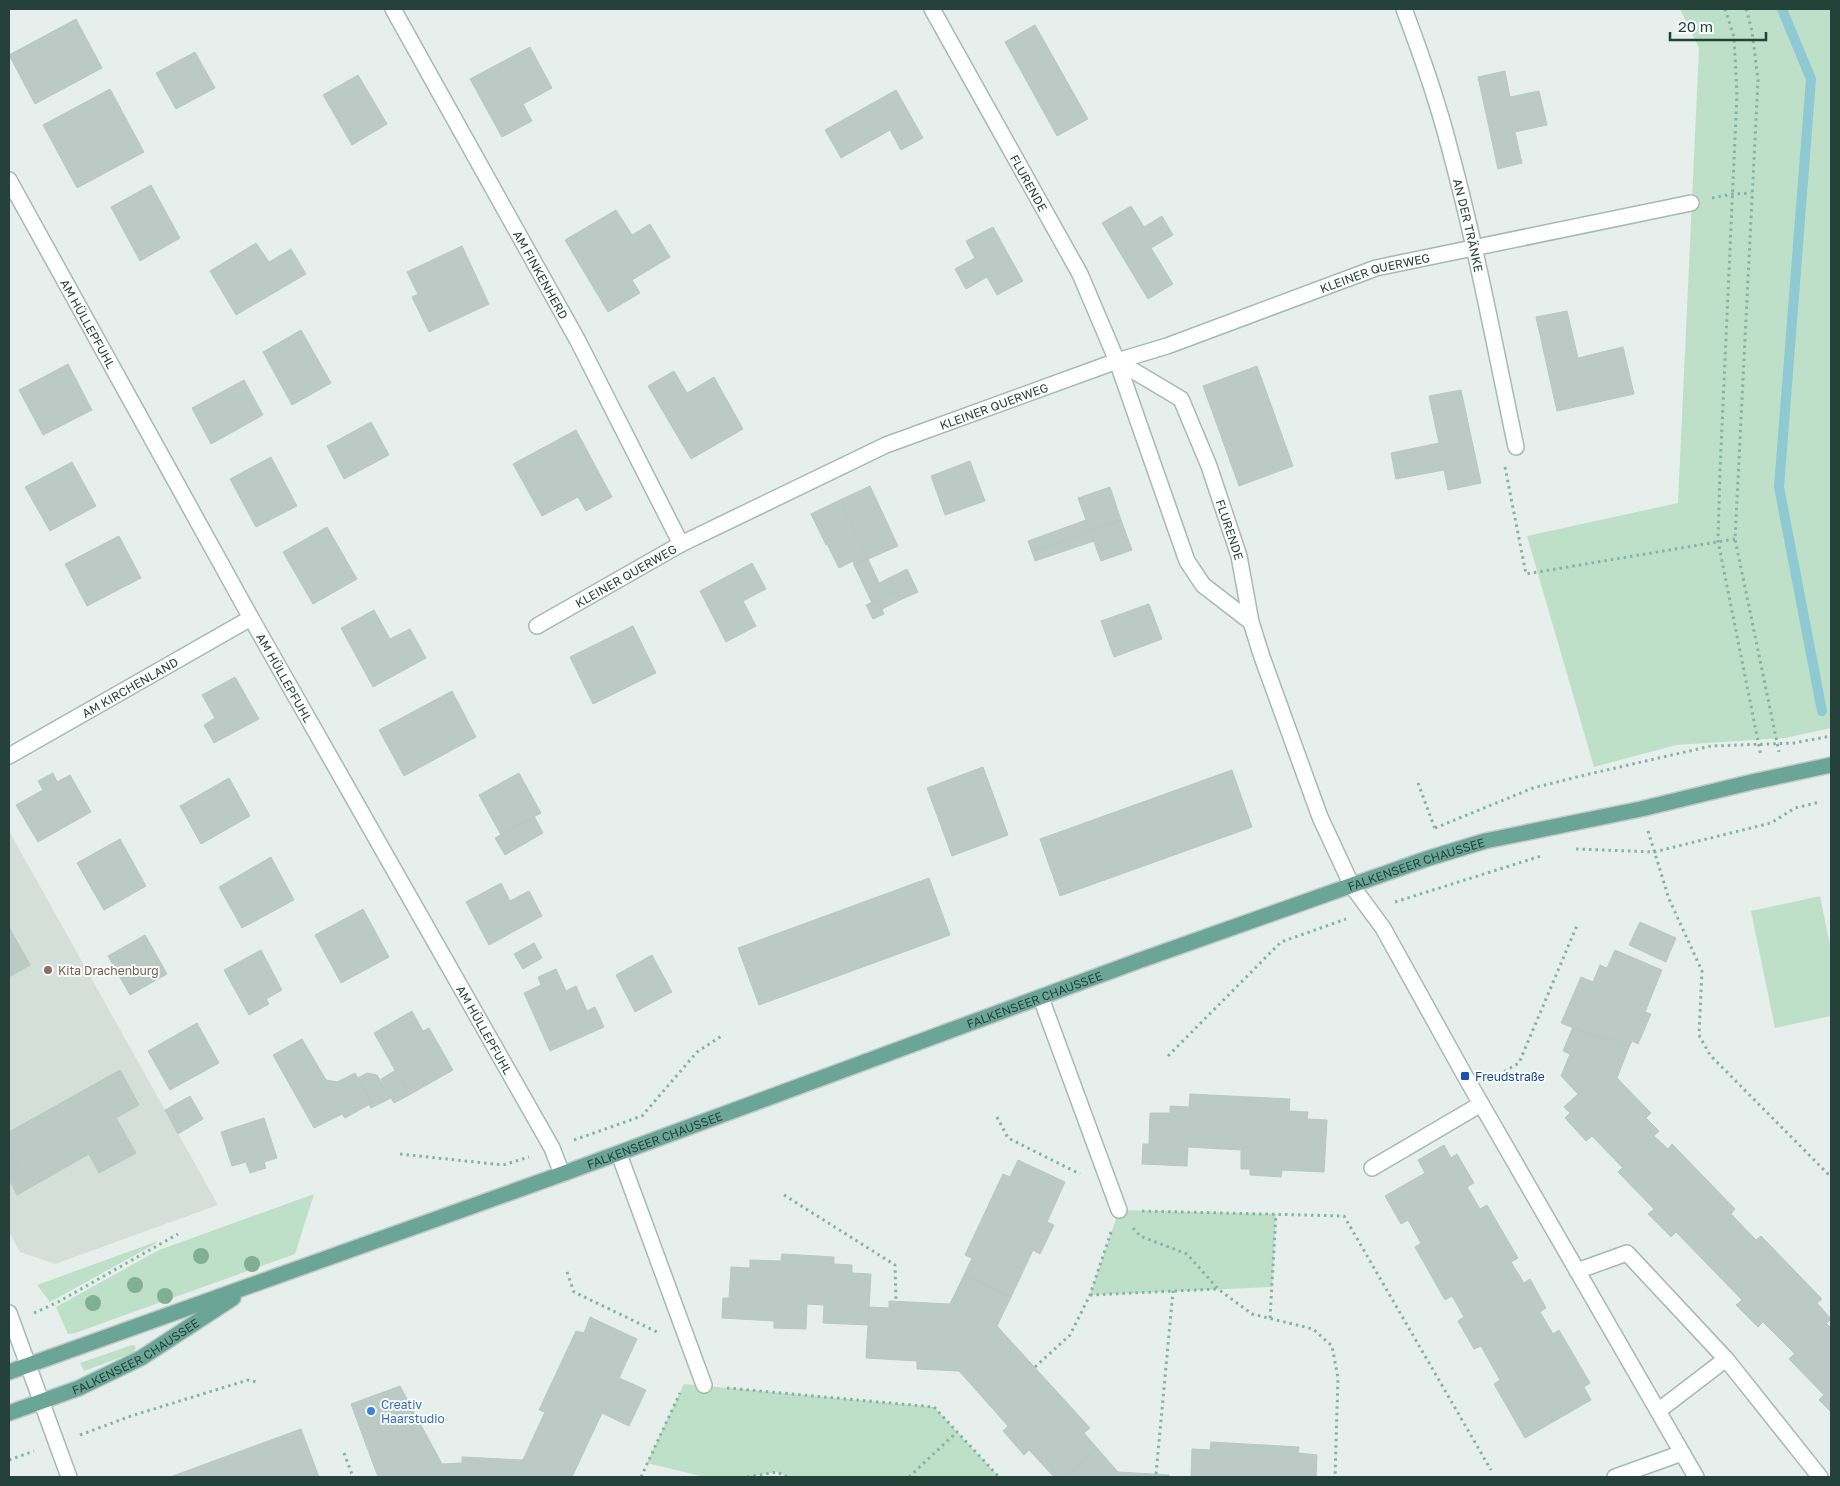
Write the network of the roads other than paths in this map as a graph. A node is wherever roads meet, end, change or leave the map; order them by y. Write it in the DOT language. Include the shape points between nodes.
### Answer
graph roads {
  1 [pos="393,9"];
  2 [pos="932,9"];
  3 [pos="1404,9"];
  4 [pos="9,180"];
  5 [pos="1691,203"];
  6 [pos="1474,247"];
  7 [pos="1117,361"];
  8 [pos="1516,448"];
  9 [pos="681,544"];
  10 [pos="251,618"];
  11 [pos="1251,622"];
  12 [pos="537,626"];
  13 [pos="9,756"];
  14 [pos="1831,766"];
  15 [pos="1352,886"];
  16 [pos="1041,998"];
  17 [pos="1481,1104"];
  18 [pos="619,1154"];
  19 [pos="1372,1168"];
  20 [pos="562,1174"];
  21 [pos="1119,1210"];
  22 [pos="1577,1271"];
  23 [pos="253,1285"];
  24 [pos="9,1313"];
  25 [pos="1726,1359"];
  26 [pos="28,1365"];
  27 [pos="9,1372"];
  28 [pos="704,1385"];
  29 [pos="41,1402"];
  30 [pos="1658,1411"];
  31 [pos="9,1413"];
  32 [pos="1682,1453"];
  33 [pos="69,1477"];
  34 [pos="1615,1477"];
  35 [pos="1696,1477"];
  36 [pos="1820,1477"];
  1 -- 9 [label="street, AM FINKENHERD" via="578,341"];
  2 -- 7 [label="street, FLURENDE" via="1080,274"];
  3 -- 6 [label="street, AN DER TRÄNKE" via="1449,146"];
  4 -- 10 [label="street, AM HÜLLEPFUHL"];
  5 -- 6 [label="street, KLEINER QUERWEG"];
  6 -- 7 [label="street, KLEINER QUERWEG" via="1376,268 1167,346"];
  6 -- 8 [label="street, AN DER TRÄNKE"];
  7 -- 9 [label="street, KLEINER QUERWEG" via="886,445"];
  7 -- 11 [label="street, FLURENDE" via="1187,561 1203,585"];
  7 -- 11 [label="street, FLURENDE" via="1181,398 1209,466 1238,556"];
  9 -- 12 [label="street, KLEINER QUERWEG"];
  10 -- 13 [label="street, AM KIRCHENLAND"];
  10 -- 20 [label="street, AM HÜLLEPFUHL" via="552,1148"];
  11 -- 15 [label="street, FLURENDE" via="1320,817"];
  14 -- 15 [label="main road, FALKENSEER CHAUSSEE" via="1485,841"];
  15 -- 16 [label="main road, FALKENSEER CHAUSSEE"];
  15 -- 17 [label="street" via="1383,928"];
  16 -- 18 [label="main road, FALKENSEER CHAUSSEE"];
  16 -- 21 [label="street"];
  17 -- 19 [label="street"];
  17 -- 22 [label="street"];
  18 -- 20 [label="main road, FALKENSEER CHAUSSEE"];
  18 -- 28 [label="street"];
  20 -- 23 [label="main road, FALKENSEER CHAUSSEE"];
  22 -- 25 [label="street" via="1627,1253"];
  22 -- 30 [label="street"];
  23 -- 26 [label="main road, FALKENSEER CHAUSSEE"];
  23 -- 29 [label="main road, FALKENSEER CHAUSSEE" via="141,1358"];
  24 -- 26 [label="street"];
  25 -- 30 [label="street"];
  25 -- 36 [label="street"];
  26 -- 27 [label="main road, FALKENSEER CHAUSSEE"];
  26 -- 29 [label="street"];
  29 -- 31 [label="main road, FALKENSEER CHAUSSEE"];
  29 -- 33 [label="street"];
  30 -- 32 [label="street"];
  32 -- 34 [label="street"];
  32 -- 35 [label="street"];
}
